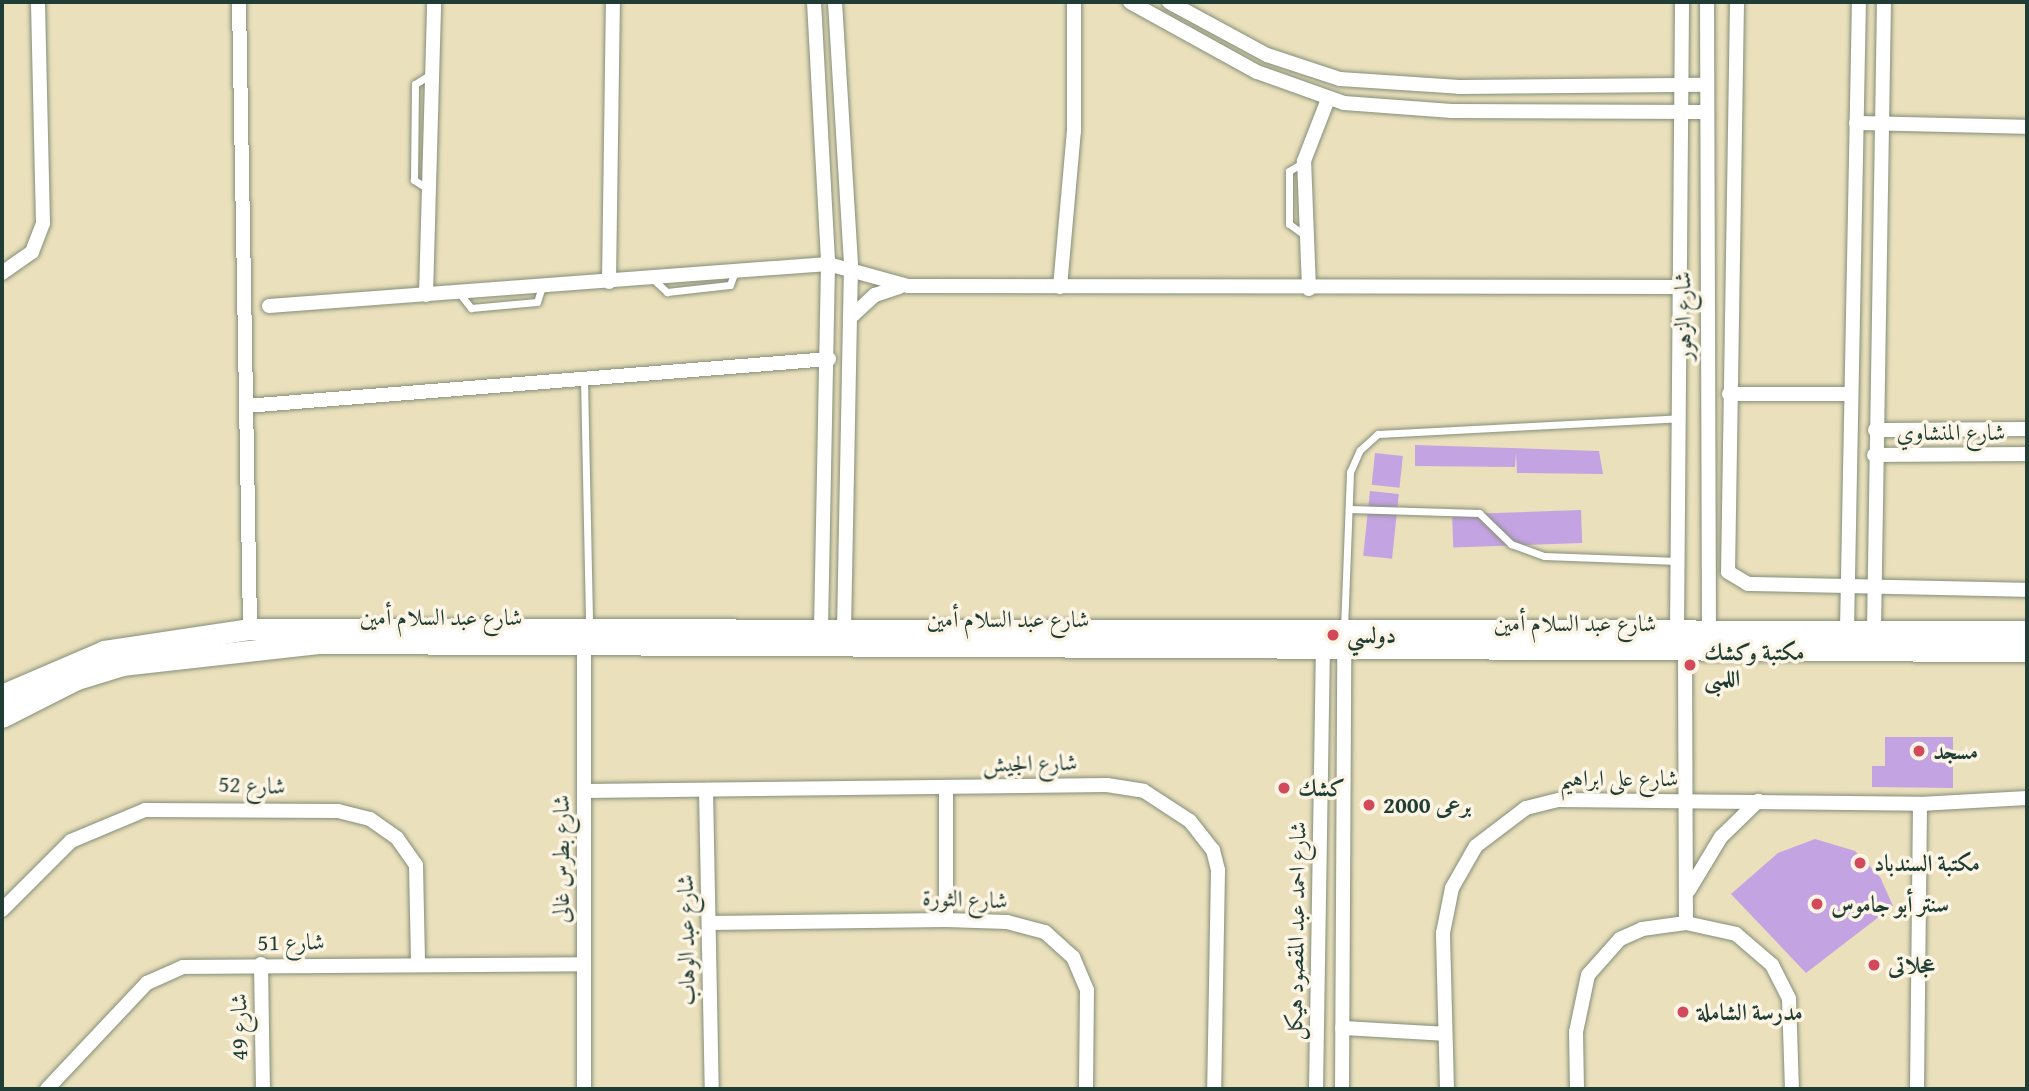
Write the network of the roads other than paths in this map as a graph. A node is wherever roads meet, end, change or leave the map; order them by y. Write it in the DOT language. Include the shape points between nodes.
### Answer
graph roads {
  1 [pos="38,2"];
  2 [pos="239,2"];
  3 [pos="435,2"];
  4 [pos="613,2"];
  5 [pos="814,2"];
  6 [pos="835,2"];
  7 [pos="1074,2"];
  8 [pos="1130,2"];
  9 [pos="1169,2"];
  10 [pos="1682,2"];
  11 [pos="1707,2"];
  12 [pos="1737,2"];
  13 [pos="1859,2"];
  14 [pos="1884,2"];
  15 [pos="1705,85"];
  16 [pos="1678,86"];
  17 [pos="1328,99"];
  18 [pos="1678,112"];
  19 [pos="1704,112"];
  20 [pos="1856,123"];
  21 [pos="1883,124"];
  22 [pos="2027,127"];
  23 [pos="1879,190"];
  24 [pos="1854,192"];
  25 [pos="828,264"];
  26 [pos="851,265"];
  27 [pos="2,273"];
  28 [pos="609,282"];
  29 [pos="908,286"];
  30 [pos="1060,287"];
  31 [pos="1680,287"];
  32 [pos="1309,289"];
  33 [pos="426,295"];
  34 [pos="269,306"];
  35 [pos="850,318"];
  36 [pos="1851,334"];
  37 [pos="1877,334"];
  38 [pos="829,359"];
  39 [pos="584,380"];
  40 [pos="1729,394"];
  41 [pos="1850,394"];
  42 [pos="246,406"];
  43 [pos="1681,418"];
  44 [pos="2027,429"];
  45 [pos="1875,430"];
  46 [pos="1963,430"];
  47 [pos="2027,454"];
  48 [pos="1874,455"];
  49 [pos="1962,455"];
  50 [pos="1349,509"];
  51 [pos="1678,561"];
  52 [pos="1847,587"];
  53 [pos="1872,588"];
  54 [pos="2027,590"];
  55 [pos="821,628"];
  56 [pos="844,628"];
  57 [pos="250,629"];
  58 [pos="1676,630"];
  59 [pos="1709,630"];
  60 [pos="1847,630"];
  61 [pos="1874,630"];
  62 [pos="2027,631"];
  63 [pos="586,634"];
  64 [pos="1334,638"];
  65 [pos="1685,650"];
  66 [pos="2027,651"];
  67 [pos="2,695"];
  68 [pos="2,717"];
  69 [pos="946,788"];
  70 [pos="706,790"];
  71 [pos="584,791"];
  72 [pos="2027,798"];
  73 [pos="1687,800"];
  74 [pos="1758,801"];
  75 [pos="1920,804"];
  76 [pos="1687,895"];
  77 [pos="2,910"];
  78 [pos="946,920"];
  79 [pos="709,923"];
  80 [pos="1686,923"];
  81 [pos="261,964"];
  82 [pos="418,964"];
  83 [pos="584,964"];
  84 [pos="1342,1028"];
  85 [pos="1445,1034"];
  86 [pos="47,1089"];
  87 [pos="263,1089"];
  88 [pos="584,1089"];
  89 [pos="712,1089"];
  90 [pos="1086,1089"];
  91 [pos="1213,1089"];
  92 [pos="1317,1089"];
  93 [pos="1342,1089"];
  94 [pos="1447,1089"];
  95 [pos="1577,1089"];
  96 [pos="1792,1089"];
  97 [pos="1917,1089"];
  1 -- 27 [label="street" via="43,224 32,252"];
  2 -- 42 [label="street"];
  3 -- 33 [label="street"];
  4 -- 28 [label="street"];
  5 -- 25 [label="street"];
  6 -- 26 [label="street"];
  7 -- 30 [label="street" via="1074,131"];
  8 -- 17 [label="street" via="1257,72"];
  9 -- 16 [label="street" via="1267,55 1340,79 1446,87"];
  10 -- 16 [label="street, شارع الزهور"];
  11 -- 15 [label="street, شارع الزهور"];
  12 -- 40 [label="street"];
  13 -- 20 [label="street"];
  14 -- 21 [label="street"];
  15 -- 16 [label="street"];
  15 -- 19 [label="street, شارع الزهور"];
  16 -- 18 [label="street, شارع الزهور"];
  17 -- 18 [label="street" via="1452,111"];
  17 -- 32 [label="street" via="1304,161 1303,234"];
  18 -- 19 [label="street"];
  18 -- 31 [label="street, شارع الزهور"];
  19 -- 59 [label="street, شارع الزهور"];
  20 -- 21 [label="street"];
  20 -- 24 [label="street"];
  21 -- 22 [label="street"];
  21 -- 23 [label="street"];
  23 -- 24 [label="street"];
  23 -- 37 [label="street"];
  24 -- 36 [label="street"];
  25 -- 26 [label="street"];
  25 -- 28 [label="street"];
  25 -- 38 [label="street"];
  26 -- 29 [label="street"];
  26 -- 35 [label="street"];
  28 -- 33 [label="street"];
  29 -- 30 [label="street"];
  29 -- 35 [label="street" via="875,295"];
  30 -- 32 [label="street"];
  31 -- 32 [label="street"];
  31 -- 43 [label="street, شارع الزهور"];
  33 -- 34 [label="street"];
  35 -- 56 [label="street"];
  36 -- 37 [label="street"];
  36 -- 41 [label="street"];
  37 -- 45 [label="street"];
  38 -- 39 [label="street"];
  38 -- 55 [label="street"];
  39 -- 42 [label="street"];
  39 -- 63 [label="lane"];
  40 -- 41 [label="street"];
  40 -- 52 [label="street" via="1728,572 1741,584"];
  41 -- 52 [label="street"];
  42 -- 57 [label="street"];
  43 -- 50 [label="lane" via="1389,429 1368,441 1354,460"];
  43 -- 51 [label="street, شارع الزهور"];
  44 -- 46 [label="street, شارع المنشاوي"];
  45 -- 46 [label="street, شارع المنشاوي"];
  45 -- 48 [label="street"];
  46 -- 49 [label="street"];
  47 -- 49 [label="street, شارع المنشاوي"];
  48 -- 49 [label="street, شارع المنشاوي"];
  48 -- 53 [label="street"];
  50 -- 51 [label="lane" via="1479,513 1511,544 1544,556"];
  50 -- 64 [label="lane"];
  51 -- 58 [label="street, شارع الزهور"];
  52 -- 53 [label="street"];
  52 -- 60 [label="street"];
  53 -- 54 [label="street"];
  53 -- 61 [label="street"];
  55 -- 56 [label="street, شارع عبد السلام أمين"];
  55 -- 63 [label="street, شارع عبد السلام أمين"];
  56 -- 64 [label="street, شارع عبد السلام أمين"];
  57 -- 63 [label="street, شارع عبد السلام أمين"];
  57 -- 67 [label="street, شارع عبد السلام أمين" via="104,651"];
  58 -- 59 [label="street, شارع عبد السلام أمين"];
  58 -- 64 [label="street, شارع عبد السلام أمين"];
  59 -- 60 [label="street, شارع عبد السلام أمين"];
  60 -- 61 [label="street, شارع عبد السلام أمين"];
  61 -- 62 [label="street, شارع عبد السلام أمين"];
  63 -- 64 [label="street, شارع عبد السلام أمين"];
  63 -- 68 [label="street, شارع عبد السلام أمين" via="318,643 178,655 77,679"];
  63 -- 71 [label="street, شارع بطرس غالى"];
  64 -- 65 [label="street, شارع عبد السلام أمين"];
  64 -- 84 [label="street, شارع احمد عبد المقصود هيكل"];
  64 -- 92 [label="street, شارع احمد عبد المقصود هيكل"];
  65 -- 66 [label="street, شارع عبد السلام أمين"];
  65 -- 73 [label="street"];
  69 -- 70 [label="street, شارع الجيش"];
  69 -- 78 [label="street"];
  69 -- 91 [label="street, شارع الجيش" via="1123,786 1144,791 1190,821 1213,850 1218,870"];
  70 -- 71 [label="street, شارع الجيش"];
  70 -- 79 [label="street, شارع عبد الوهاب"];
  71 -- 83 [label="street, شارع بطرس غالى"];
  72 -- 75 [label="street, شارع على ابراهيم"];
  73 -- 74 [label="street, شارع على ابراهيم"];
  73 -- 76 [label="street"];
  73 -- 85 [label="street, شارع على ابراهيم" via="1559,800 1526,808 1493,828 1462,866 1446,910"];
  74 -- 75 [label="street, شارع على ابراهيم"];
  74 -- 76 [label="street" via="1710,850"];
  75 -- 97 [label="street"];
  76 -- 80 [label="street"];
  77 -- 82 [label="street, شارع 52" via="71,841 145,810 338,811 370,819 397,838 415,865"];
  78 -- 79 [label="street, شارع الثورة"];
  78 -- 90 [label="street, شارع الثورة" via="1028,925 1073,957 1087,990"];
  79 -- 89 [label="street, شارع عبد الوهاب"];
  80 -- 95 [label="street" via="1642,929 1620,939 1588,975 1577,1020"];
  80 -- 96 [label="street" via="1736,934 1772,965 1789,999"];
  81 -- 82 [label="street, شارع 51"];
  81 -- 86 [label="street, شارع 51" via="183,967 156,978"];
  81 -- 87 [label="street, شارع 49"];
  82 -- 83 [label="street, شارع 51"];
  83 -- 88 [label="street, شارع بطرس غالى"];
  84 -- 85 [label="street"];
  84 -- 93 [label="street, شارع احمد عبد المقصود هيكل"];
  85 -- 94 [label="street, شارع على ابراهيم"];
}
